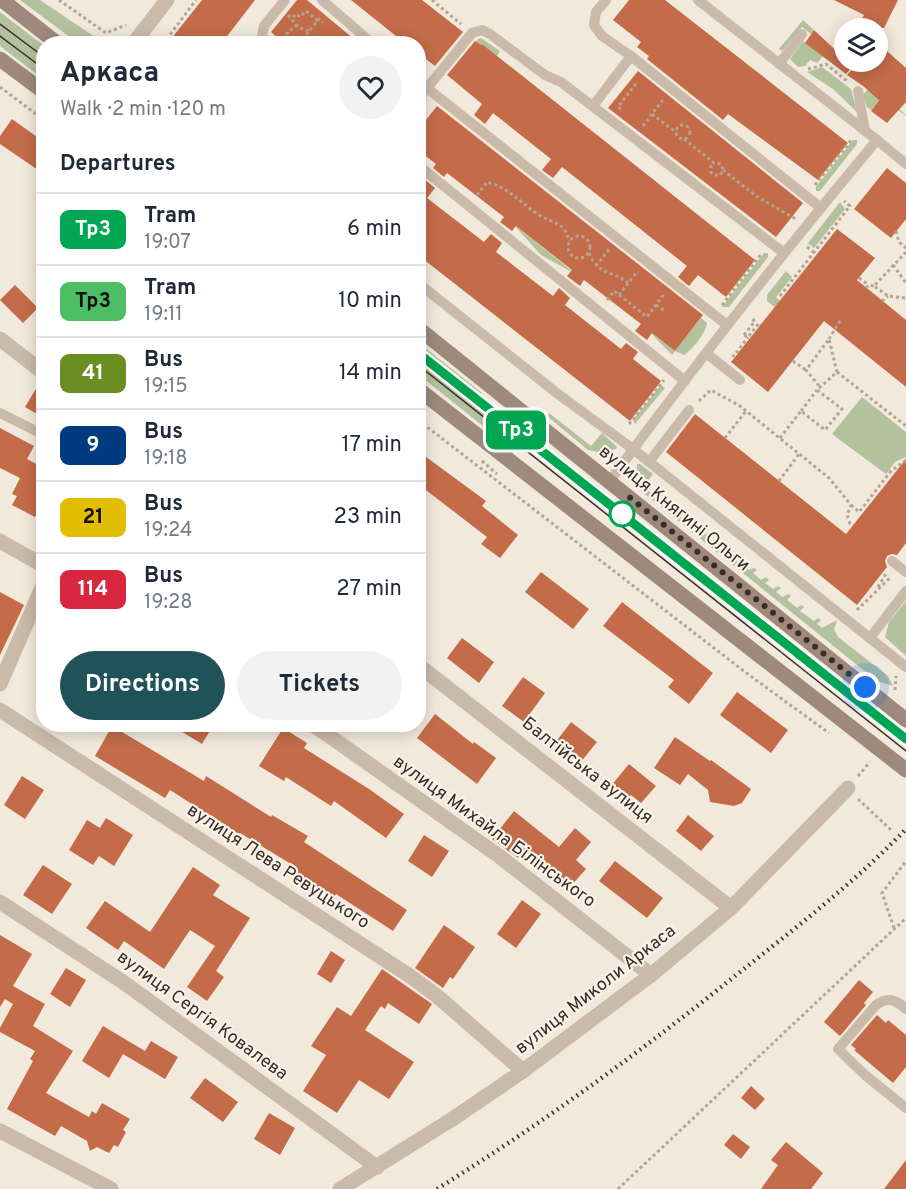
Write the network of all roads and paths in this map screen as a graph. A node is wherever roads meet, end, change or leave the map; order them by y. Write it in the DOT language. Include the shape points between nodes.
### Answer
graph roads {
  1 [pos="2,0"];
  2 [pos="59,0"];
  3 [pos="167,0"];
  4 [pos="196,0"];
  5 [pos="285,0"];
  6 [pos="322,0"];
  7 [pos="432,0"];
  8 [pos="606,0"];
  9 [pos="698,0"];
  10 [pos="284,12"];
  11 [pos="292,18"];
  12 [pos="318,21"];
  13 [pos="126,25"];
  14 [pos="297,25"];
  15 [pos="327,26"];
  16 [pos="309,31"];
  17 [pos="336,32"];
  18 [pos="472,33"];
  19 [pos="802,34"];
  20 [pos="48,36"];
  21 [pos="139,36"];
  22 [pos="169,36"];
  23 [pos="262,36"];
  24 [pos="290,36"];
  25 [pos="305,36"];
  26 [pos="341,36"];
  27 [pos="364,36"];
  28 [pos="631,56"];
  29 [pos="0,59"];
  30 [pos="779,64"];
  31 [pos="792,74"];
  32 [pos="631,77"];
  33 [pos="426,81"];
  34 [pos="36,86"];
  35 [pos="0,87"];
  36 [pos="426,87"];
  37 [pos="858,91"];
  38 [pos="656,93"];
  39 [pos="593,106"];
  40 [pos="627,113"];
  41 [pos="36,114"];
  42 [pos="652,114"];
  43 [pos="635,120"];
  44 [pos="677,133"];
  45 [pos="861,135"];
  46 [pos="684,139"];
  47 [pos="877,140"];
  48 [pos="714,163"];
  49 [pos="906,164"];
  50 [pos="723,170"];
  51 [pos="426,171"];
  52 [pos="813,190"];
  53 [pos="475,197"];
  54 [pos="840,198"];
  55 [pos="820,208"];
  56 [pos="794,218"];
  57 [pos="896,231"];
  58 [pos="569,241"];
  59 [pos="615,243"];
  60 [pos="807,247"];
  61 [pos="766,250"];
  62 [pos="906,250"];
  63 [pos="589,253"];
  64 [pos="784,253"];
  65 [pos="815,254"];
  66 [pos="893,265"];
  67 [pos="596,266"];
  68 [pos="789,271"];
  69 [pos="795,276"];
  70 [pos="859,278"];
  71 [pos="646,279"];
  72 [pos="628,283"];
  73 [pos="906,283"];
  74 [pos="874,286"];
  75 [pos="426,290"];
  76 [pos="664,294"];
  77 [pos="619,295"];
  78 [pos="780,296"];
  79 [pos="888,296"];
  80 [pos="906,298"];
  81 [pos="606,300"];
  82 [pos="882,301"];
  83 [pos="656,305"];
  84 [pos="722,310"];
  85 [pos="665,311"];
  86 [pos="755,321"];
  87 [pos="840,321"];
  88 [pos="761,324"];
  89 [pos="727,325"];
  90 [pos="426,334"];
  91 [pos="747,337"];
  92 [pos="0,339"];
  93 [pos="829,339"];
  94 [pos="727,350"];
  95 [pos="706,353"];
  96 [pos="793,361"];
  97 [pos="36,368"];
  98 [pos="807,370"];
  99 [pos="837,372"];
  100 [pos="667,376"];
  101 [pos="740,380"];
  102 [pos="685,381"];
  103 [pos="818,388"];
  104 [pos="426,395"];
  105 [pos="689,410"];
  106 [pos="746,411"];
  107 [pos="801,411"];
  108 [pos="0,413"];
  109 [pos="629,424"];
  110 [pos="426,426"];
  111 [pos="906,426"];
  112 [pos="36,431"];
  113 [pos="725,438"];
  114 [pos="780,438"];
  115 [pos="633,449"];
  116 [pos="799,454"];
  117 [pos="906,460"];
  118 [pos="649,462"];
  119 [pos="490,469"];
  120 [pos="486,474"];
  121 [pos="779,481"];
  122 [pos="609,482"];
  123 [pos="851,505"];
  124 [pos="850,524"];
  125 [pos="0,541"];
  126 [pos="36,561"];
  127 [pos="899,567"];
  128 [pos="880,581"];
  129 [pos="878,588"];
  130 [pos="906,591"];
  131 [pos="36,601"];
  132 [pos="858,609"];
  133 [pos="870,638"];
  134 [pos="906,667"];
  135 [pos="426,671"];
  136 [pos="896,673"];
  137 [pos="0,684"];
  138 [pos="895,691"];
  139 [pos="0,710"];
  140 [pos="798,711"];
  141 [pos="904,715"];
  142 [pos="323,732"];
  143 [pos="906,770"];
  144 [pos="848,788"];
  145 [pos="865,807"];
  146 [pos="891,830"];
  147 [pos="906,861"];
  148 [pos="0,902"];
  149 [pos="731,908"];
  150 [pos="906,918"];
  151 [pos="894,928"];
  152 [pos="651,975"];
  153 [pos="906,1009"];
  154 [pos="523,1071"];
  155 [pos="906,1108"];
  156 [pos="0,1131"];
  157 [pos="377,1167"];
  158 [pos="111,1189"];
  159 [pos="340,1189"];
  160 [pos="618,1189"];
  1 -- 20 [label="main road"];
  2 -- 13 [label="path" via="106,33"];
  3 -- 21 [label="street"];
  4 -- 22 [label="path"];
  5 -- 23 [label="lane" via="264,26"];
  6 -- 27 [label="lane"];
  7 -- 18 [label="path"];
  8 -- 28 [label="lane" via="596,12 594,25 602,36"];
  9 -- 30 [label="lane"];
  10 -- 11 [label="path"];
  11 -- 12 [label="path" via="306,11"];
  11 -- 14 [label="path"];
  12 -- 15 [label="path"];
  12 -- 16 [label="path"];
  14 -- 16 [label="path"];
  14 -- 24 [label="path" via="287,33"];
  16 -- 25 [label="path"];
  17 -- 26 [label="path"];
  18 -- 33 [label="lane"];
  18 -- 39 [label="lane" via="482,30 490,34"];
  19 -- 30 [label="lane"];
  28 -- 39 [label="lane"];
  28 -- 55 [label="lane" via="670,92"];
  29 -- 34 [label="main road"];
  30 -- 31 [label="lane"];
  31 -- 37 [label="path" via="826,64"];
  31 -- 45 [label="lane"];
  32 -- 40 [label="path" via="638,81 618,107"];
  35 -- 41 [label="path"];
  36 -- 89 [label="lane" via="515,162"];
  37 -- 45 [label="lane"];
  38 -- 42 [label="path" via="664,99"];
  39 -- 64 [label="lane"];
  42 -- 43 [label="path" via="643,126"];
  42 -- 44 [label="path"];
  44 -- 46 [label="path"];
  44 -- 46 [label="path" via="680,126 688,128 690,133"];
  45 -- 47 [label="lane"];
  45 -- 52 [label="path" via="851,139"];
  46 -- 48 [label="path"];
  47 -- 49 [label="lane"];
  47 -- 55 [label="lane"];
  48 -- 50 [label="path" via="721,164"];
  48 -- 50 [label="path" via="710,168 712,174 720,175"];
  50 -- 56 [label="path" via="756,196"];
  51 -- 102 [label="lane"];
  53 -- 58 [label="path" via="488,182 504,187 559,225"];
  54 -- 65 [label="path" via="852,208"];
  55 -- 64 [label="lane"];
  57 -- 62 [label="path"];
  58 -- 63 [label="path" via="571,255 581,258"];
  58 -- 63 [label="path" via="582,236 590,243"];
  59 -- 67 [label="path"];
  60 -- 65 [label="path"];
  61 -- 84 [label="path" via="719,308"];
  62 -- 66 [label="path"];
  63 -- 67 [label="path"];
  64 -- 89 [label="lane"];
  65 -- 69 [label="path"];
  66 -- 73 [label="path"];
  66 -- 74 [label="path"];
  67 -- 72 [label="path"];
  68 -- 69 [label="path"];
  69 -- 78 [label="path"];
  70 -- 74 [label="path"];
  71 -- 72 [label="path" via="637,272"];
  72 -- 77 [label="path"];
  74 -- 79 [label="path"];
  75 -- 115 [label="lane"];
  76 -- 83 [label="path"];
  77 -- 81 [label="path" via="614,291"];
  77 -- 83 [label="path" via="647,317"];
  79 -- 80 [label="path"];
  79 -- 82 [label="path"];
  83 -- 85 [label="path"];
  86 -- 91 [label="path" via="744,334"];
  87 -- 93 [label="path"];
  88 -- 91 [label="path"];
  89 -- 95 [label="lane"];
  90 -- 122 [label="main road, вулиця Княгині Ольги"];
  91 -- 94 [label="path" via="734,356"];
  92 -- 97 [label="street"];
  93 -- 98 [label="path"];
  93 -- 99 [label="path"];
  95 -- 101 [label="lane"];
  95 -- 102 [label="lane"];
  96 -- 98 [label="path"];
  98 -- 103 [label="path"];
  99 -- 103 [label="path"];
  99 -- 111 [label="path"];
  100 -- 109 [label="path"];
  102 -- 115 [label="lane"];
  103 -- 107 [label="path"];
  103 -- 107 [label="path" via="842,409 825,430"];
  104 -- 143 [label="main road"];
  105 -- 106 [label="path" via="711,390"];
  105 -- 118 [label="lane"];
  106 -- 113 [label="path"];
  106 -- 114 [label="path"];
  107 -- 114 [label="path"];
  108 -- 112 [label="lane"];
  110 -- 120 [label="path"];
  114 -- 116 [label="path"];
  115 -- 118 [label="lane"];
  115 -- 122 [label="lane"];
  116 -- 121 [label="path"];
  116 -- 123 [label="path" via="829,478"];
  117 -- 123 [label="path" via="891,471 860,512"];
  118 -- 133 [label="lane"];
  119 -- 120 [label="path"];
  120 -- 140 [label="path"];
  122 -- 141 [label="main road, вулиця Княгині Ольги"];
  123 -- 124 [label="path" via="847,515"];
  125 -- 126 [label="street"];
  127 -- 129 [label="path"];
  128 -- 129 [label="path"];
  129 -- 132 [label="path"];
  130 -- 133 [label="lane"];
  131 -- 137 [label="street"];
  133 -- 134 [label="lane"];
  135 -- 149 [label="street, Балтійська вулиця"];
  136 -- 138 [label="path"];
  139 -- 154 [label="street, вулиця Лева Ревуцького" via="410,976"];
  142 -- 152 [label="street, вулиця Михайла Білінського" via="499,856"];
  144 -- 149 [label="street, вулиця Миколи Аркаса"];
  145 -- 146 [label="path"];
  147 -- 151 [label="path" via="882,893"];
  148 -- 157 [label="street, вулиця Сергія Ковалева" via="123,982"];
  149 -- 152 [label="street, вулиця Миколи Аркаса"];
  150 -- 151 [label="path"];
  151 -- 160 [label="path"];
  152 -- 154 [label="street, вулиця Миколи Аркаса"];
  153 -- 155 [label="lane" via="891,999 883,1000 838,1049"];
  154 -- 157 [label="street, вулиця Миколи Аркаса"];
  156 -- 158 [label="street"];
  157 -- 159 [label="street, вулиця Миколи Аркаса"];
}
